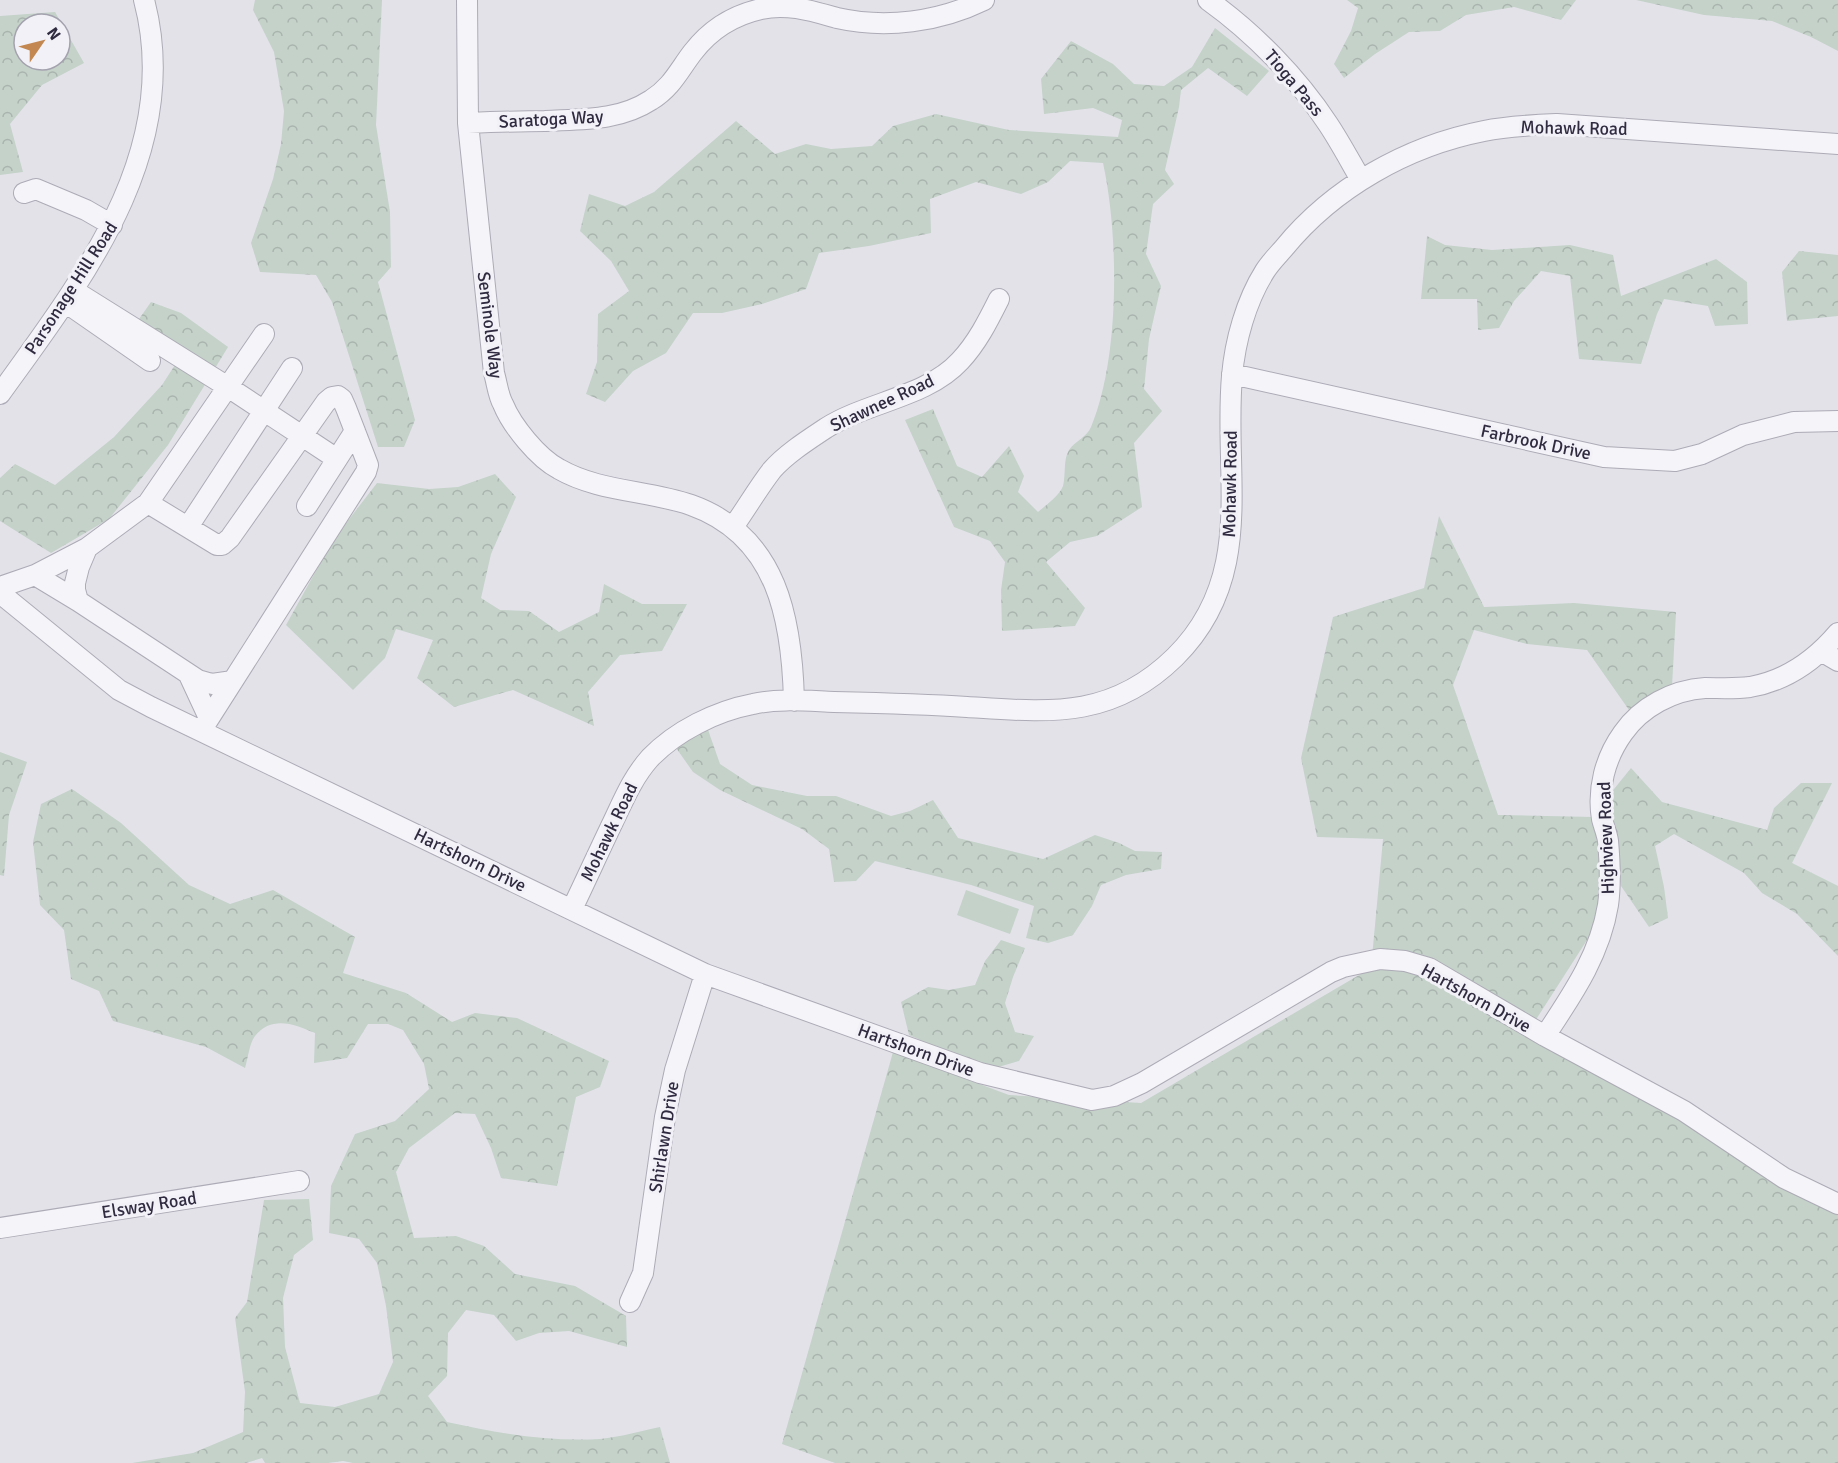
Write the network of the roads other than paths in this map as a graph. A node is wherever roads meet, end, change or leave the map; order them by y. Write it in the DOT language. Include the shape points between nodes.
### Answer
graph roads {
  1 [pos="144,0"];
  2 [pos="467,0"];
  3 [pos="984,0"];
  4 [pos="1208,0"];
  5 [pos="468,123"];
  6 [pos="1838,144"];
  7 [pos="1361,180"];
  8 [pos="24,193"];
  9 [pos="112,225"];
  10 [pos="69,296"];
  11 [pos="999,299"];
  12 [pos="264,334"];
  13 [pos="150,361"];
  14 [pos="292,368"];
  15 [pos="1232,374"];
  16 [pos="228,387"];
  17 [pos="0,394"];
  18 [pos="264,411"];
  19 [pos="1838,422"];
  20 [pos="355,431"];
  21 [pos="302,437"];
  22 [pos="337,459"];
  23 [pos="148,503"];
  24 [pos="307,506"];
  25 [pos="188,527"];
  26 [pos="733,527"];
  27 [pos="87,548"];
  28 [pos="35,575"];
  29 [pos="0,587"];
  30 [pos="0,593"];
  31 [pos="78,601"];
  32 [pos="1838,633"];
  33 [pos="1830,656"];
  34 [pos="189,675"];
  35 [pos="233,681"];
  36 [pos="794,701"];
  37 [pos="205,724"];
  38 [pos="572,909"];
  39 [pos="705,974"];
  40 [pos="1545,1036"];
  41 [pos="299,1181"];
  42 [pos="1838,1204"];
  43 [pos="0,1228"];
  44 [pos="630,1302"];
  1 -- 9 [label="street, Parsonage Hill Road" via="153,65 148,117 133,176"];
  2 -- 5 [label="street, Seminole Way"];
  3 -- 5 [label="street, Saratoga Way" via="951,14 906,22 861,22 796,7 760,9 717,28 662,92 631,111 596,119"];
  4 -- 7 [label="street, Tioga Pass" via="1259,42 1295,81 1328,123"];
  5 -- 26 [label="street, Seminole Way" via="494,374 503,404 516,427 558,469 591,482 691,505"];
  6 -- 7 [label="street, Mohawk Road" via="1557,124 1521,126 1448,140 1414,152"];
  7 -- 15 [label="street, Mohawk Road" via="1320,211 1265,270 1243,322"];
  8 -- 9 [label="street" via="36,189"];
  9 -- 10 [label="street, Parsonage Hill Road"];
  10 -- 13 [label="street"];
  10 -- 16 [label="street"];
  10 -- 17 [label="street, Parsonage Hill Road"];
  11 -- 26 [label="street, Shawnee Road" via="977,341 959,363 938,379 859,411 796,449 773,469"];
  12 -- 16 [label="street"];
  14 -- 18 [label="street"];
  15 -- 19 [label="street, Farbrook Drive" via="1604,457 1676,461 1743,435 1794,422"];
  15 -- 36 [label="street, Mohawk Road" via="1233,490 1224,573 1200,627 1160,670 1109,699 1052,711"];
  16 -- 18 [label="street"];
  16 -- 23 [label="street"];
  18 -- 21 [label="street"];
  18 -- 25 [label="street"];
  20 -- 21 [label="street" via="338,396 326,402"];
  20 -- 22 [label="street"];
  20 -- 35 [label="street" via="366,456 366,472"];
  21 -- 22 [label="street"];
  21 -- 25 [label="street" via="226,542 217,545"];
  22 -- 24 [label="street"];
  23 -- 25 [label="street"];
  23 -- 27 [label="street"];
  26 -- 36 [label="street, Seminole Way" via="758,553 777,586 791,644"];
  27 -- 28 [label="street"];
  27 -- 31 [label="street" via="75,583"];
  28 -- 29 [label="street"];
  28 -- 31 [label="street"];
  30 -- 37 [label="street, Hartshorn Drive" via="119,690"];
  31 -- 34 [label="street"];
  32 -- 33 [label="street, Highview Road"];
  33 -- 40 [label="street, Highview Road" via="1764,684 1681,692 1649,707 1624,731 1604,773 1601,796 1610,860 1603,927 1587,969"];
  34 -- 35 [label="street" via="206,683"];
  34 -- 37 [label="street"];
  35 -- 37 [label="street"];
  36 -- 38 [label="street, Mohawk Road" via="753,704 692,725 669,741 634,778"];
  37 -- 38 [label="street, Hartshorn Drive"];
  38 -- 39 [label="street, Hartshorn Drive"];
  39 -- 40 [label="street, Hartshorn Drive" via="980,1073 1092,1100 1114,1096 1142,1083 1331,972 1380,959 1430,968"];
  39 -- 44 [label="street, Shirlawn Drive" via="675,1070 643,1273"];
  40 -- 42 [label="street, Hartshorn Drive" via="1684,1111 1784,1178"];
  41 -- 43 [label="street, Elsway Road"];
}
